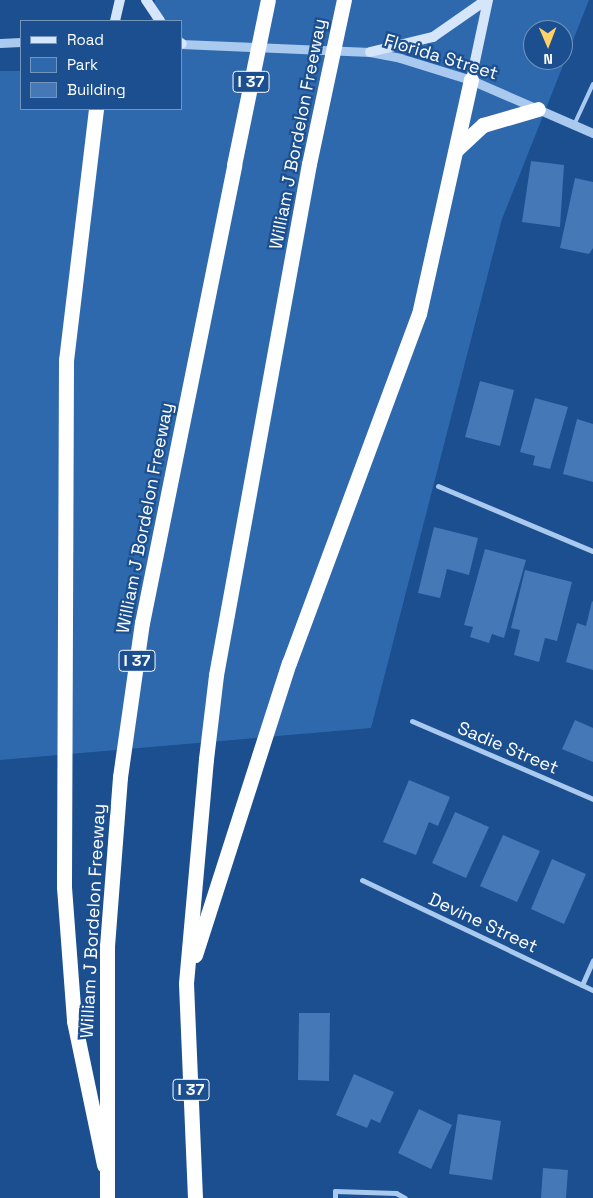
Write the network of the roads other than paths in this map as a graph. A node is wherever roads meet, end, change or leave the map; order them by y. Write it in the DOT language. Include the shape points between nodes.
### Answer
graph roads {
  1 [pos="120,0"];
  2 [pos="146,0"];
  3 [pos="268,0"];
  4 [pos="344,0"];
  5 [pos="487,0"];
  6 [pos="115,20"];
  7 [pos="159,20"];
  8 [pos="20,42"];
  9 [pos="0,43"];
  10 [pos="182,44"];
  11 [pos="370,52"];
  12 [pos="471,80"];
  13 [pos="593,84"];
  14 [pos="538,109"];
  15 [pos="87,110"];
  16 [pos="96,110"];
  17 [pos="574,125"];
  18 [pos="92,126"];
  19 [pos="593,133"];
  20 [pos="454,154"];
  21 [pos="438,486"];
  22 [pos="593,552"];
  23 [pos="412,721"];
  24 [pos="593,799"];
  25 [pos="362,880"];
  26 [pos="593,960"];
  27 [pos="186,983"];
  28 [pos="582,985"];
  29 [pos="593,990"];
  30 [pos="104,1164"];
  31 [pos="107,1198"];
  32 [pos="195,1198"];
  33 [pos="335,1198"];
  34 [pos="405,1198"];
  1 -- 6 [label="main road"];
  2 -- 7 [label="main road"];
  3 -- 30 [label="highway, William J Bordelon Freeway / I 37, bridge" via="142,624 120,777 107,946"];
  4 -- 27 [label="highway, William J Bordelon Freeway / I 37, bridge" via="309,164 216,675"];
  5 -- 11 [label="main road" via="434,37"];
  5 -- 12 [label="main road"];
  8 -- 9 [label="street"];
  10 -- 11 [label="street, Florida Street"];
  11 -- 12 [label="street, Florida Street"];
  12 -- 14 [label="street, Florida Street"];
  12 -- 20 [label="highway"];
  13 -- 17 [label="lane"];
  14 -- 17 [label="street, Florida Street"];
  14 -- 20 [label="highway" via="483,125"];
  15 -- 18 [label="highway"];
  16 -- 18 [label="highway"];
  17 -- 19 [label="street, Florida Street"];
  18 -- 30 [label="highway" via="66,360 64,876 74,1021"];
  20 -- 27 [label="highway" via="419,314 289,663"];
  21 -- 22 [label="street"];
  23 -- 24 [label="street, Sadie Street"];
  25 -- 28 [label="street, Devine Street"];
  26 -- 28 [label="street"];
  27 -- 32 [label="highway, William J Bordelon Freeway / I 37"];
  28 -- 29 [label="street, Devine Street"];
  30 -- 31 [label="highway, William J Bordelon Freeway / I 37"];
  33 -- 34 [label="street" via="335,1191 396,1193"];
}
